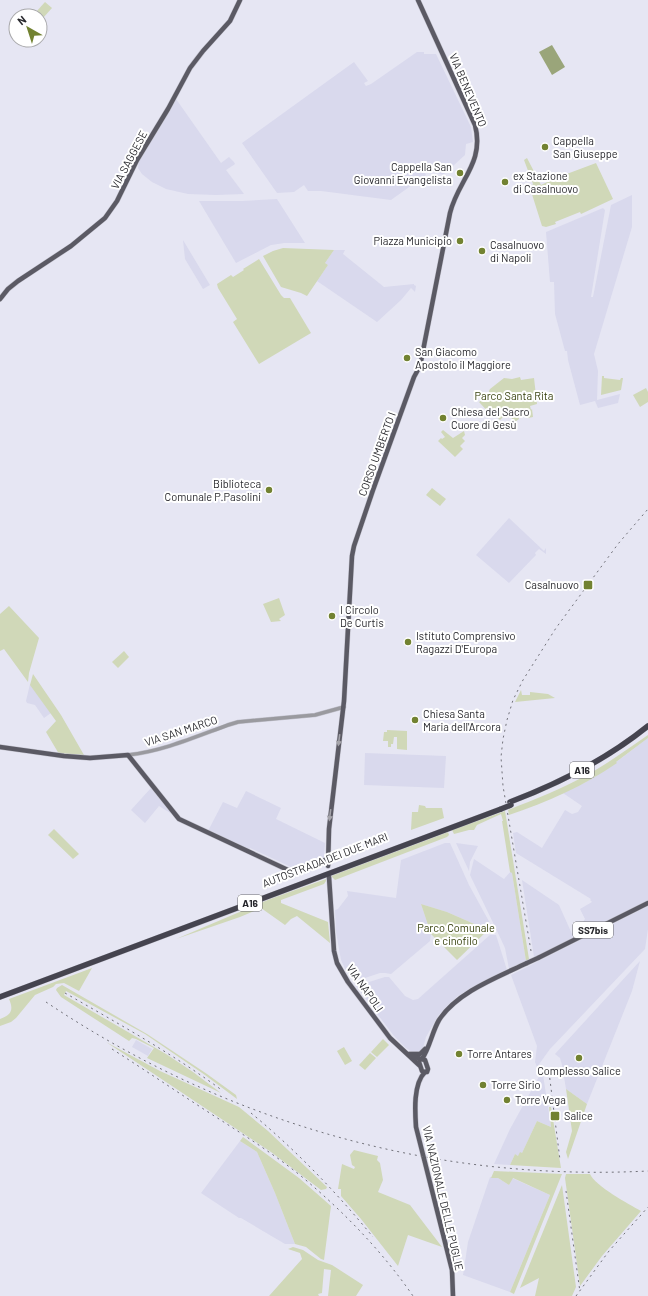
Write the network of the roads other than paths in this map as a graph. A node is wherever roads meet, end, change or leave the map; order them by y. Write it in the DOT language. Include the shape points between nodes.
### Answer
graph roads {
  1 [pos="240,0"];
  2 [pos="418,0"];
  3 [pos="451,210"];
  4 [pos="0,299"];
  5 [pos="344,707"];
  6 [pos="648,726"];
  7 [pos="648,731"];
  8 [pos="0,747"];
  9 [pos="128,755"];
  10 [pos="510,804"];
  11 [pos="501,807"];
  12 [pos="328,859"];
  13 [pos="328,866"];
  14 [pos="329,877"];
  15 [pos="648,903"];
  16 [pos="0,993"];
  17 [pos="0,997"];
  18 [pos="430,1040"];
  19 [pos="427,1046"];
  20 [pos="406,1052"];
  21 [pos="422,1064"];
  22 [pos="453,1296"];
  1 -- 4 [label="main road, VIA SAGGESE" via="230,20 190,68 137,160 117,202 105,218 70,246 18,281"];
  2 -- 3 [label="main road, VIA BENEVENTO" via="476,125 475,160"];
  3 -- 5 [label="main road, CORSO UMBERTO I" via="420,366 354,546 350,575"];
  5 -- 9 [label="street, VIA SAN MARCO" via="315,715 238,722 162,748"];
  5 -- 12 [label="main road, one-way" via="329,828"];
  6 -- 10 [label="highway, AUTOSTRADA DEI DUE MARI / A16" via="587,768"];
  7 -- 10 [label="highway, AUTOSTRADA DEI DUE MARI / A16" via="589,771 548,791"];
  8 -- 9 [label="main road, VIA SAN MARCO" via="90,758"];
  9 -- 12 [label="main road" via="179,819 290,871"];
  10 -- 11 [label="highway, AUTOSTRADA DEI DUE MARI / A16, bridge"];
  11 -- 16 [label="highway, AUTOSTRADA DEI DUE MARI / A16"];
  11 -- 17 [label="highway, AUTOSTRADA DEI DUE MARI / A16"];
  12 -- 13 [label="main road"];
  14 -- 20 [label="main road, VIA NAPOLI" via="332,935 337,963 390,1038"];
  15 -- 18 [label="main road, VIA NAZIONALE DELLE PUGLIE / SS7bis, bridge" via="467,993 452,1004 438,1021"];
  18 -- 19 [label="main road, VIA NAZIONALE DELLE PUGLIE / SS7bis"];
  18 -- 21 [label="main road, VIA NAZIONALE DELLE PUGLIE / SS7bis"];
  19 -- 20 [label="main road" via="420,1054"];
  19 -- 21 [label="main road, VIA NAZIONALE DELLE PUGLIE / SS7bis"];
  20 -- 21 [label="main road, VIA NAPOLI"];
  21 -- 22 [label="main road, VIA NAZIONALE DELLE PUGLIE / SS7bis" via="416,1099 416,1127 452,1270"];
}
